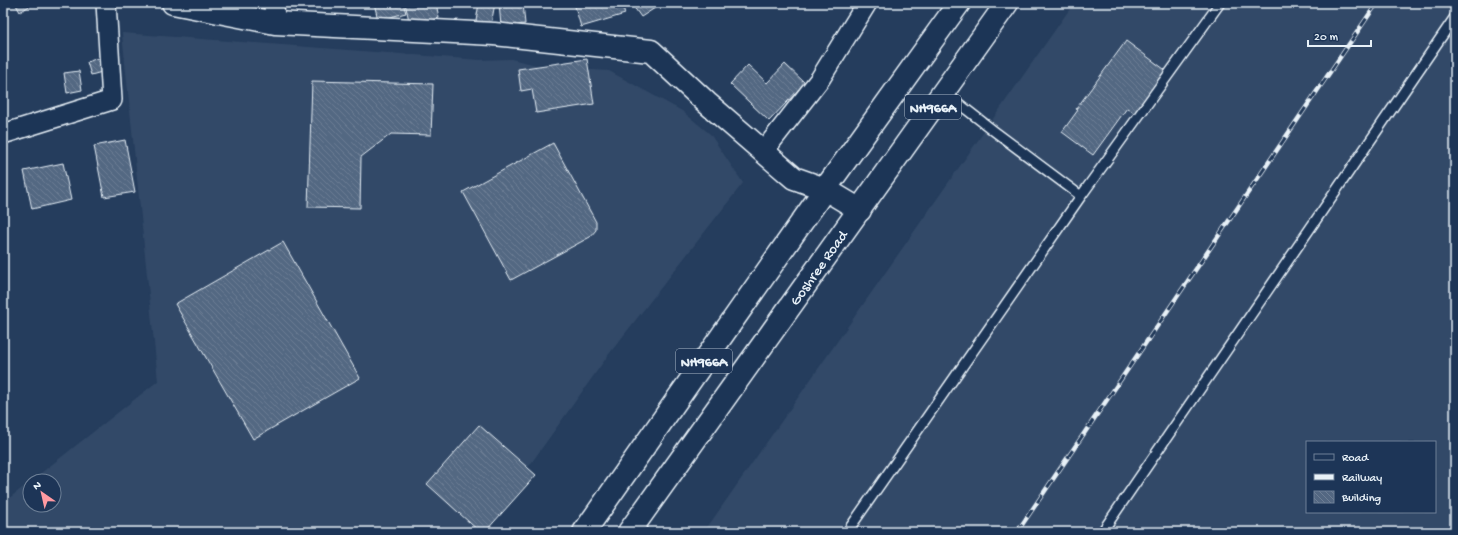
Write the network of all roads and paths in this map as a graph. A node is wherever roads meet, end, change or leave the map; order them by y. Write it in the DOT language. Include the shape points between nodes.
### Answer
graph roads {
  1 [pos="106,3"];
  2 [pos="173,3"];
  3 [pos="867,3"];
  4 [pos="951,3"];
  5 [pos="959,3"];
  6 [pos="1007,3"];
  7 [pos="1220,3"];
  8 [pos="274,13"];
  9 [pos="1455,17"];
  10 [pos="929,45"];
  11 [pos="944,92"];
  12 [pos="3,134"];
  13 [pos="763,152"];
  14 [pos="825,189"];
  15 [pos="1081,196"];
  16 [pos="860,210"];
  17 [pos="584,532"];
  18 [pos="629,532"];
  19 [pos="847,532"];
  20 [pos="1102,532"];
  1 -- 12 [label="street" via="112,100"];
  2 -- 8 [label="main road"];
  3 -- 13 [label="street" via="820,79"];
  4 -- 10 [label="street"];
  5 -- 10 [label="main road, NH966A"];
  6 -- 11 [label="main road, Goshree Road / NH966A"];
  7 -- 15 [label="lane"];
  8 -- 13 [label="main road" via="651,51"];
  9 -- 20 [label="lane"];
  10 -- 14 [label="main road, NH966A"];
  11 -- 15 [label="lane"];
  11 -- 16 [label="main road, Goshree Road / NH966A"];
  13 -- 14 [label="main road" via="794,178"];
  14 -- 16 [label="main road"];
  14 -- 17 [label="main road, NH966A"];
  15 -- 19 [label="lane"];
  16 -- 18 [label="main road, Goshree Road / NH966A"];
}
